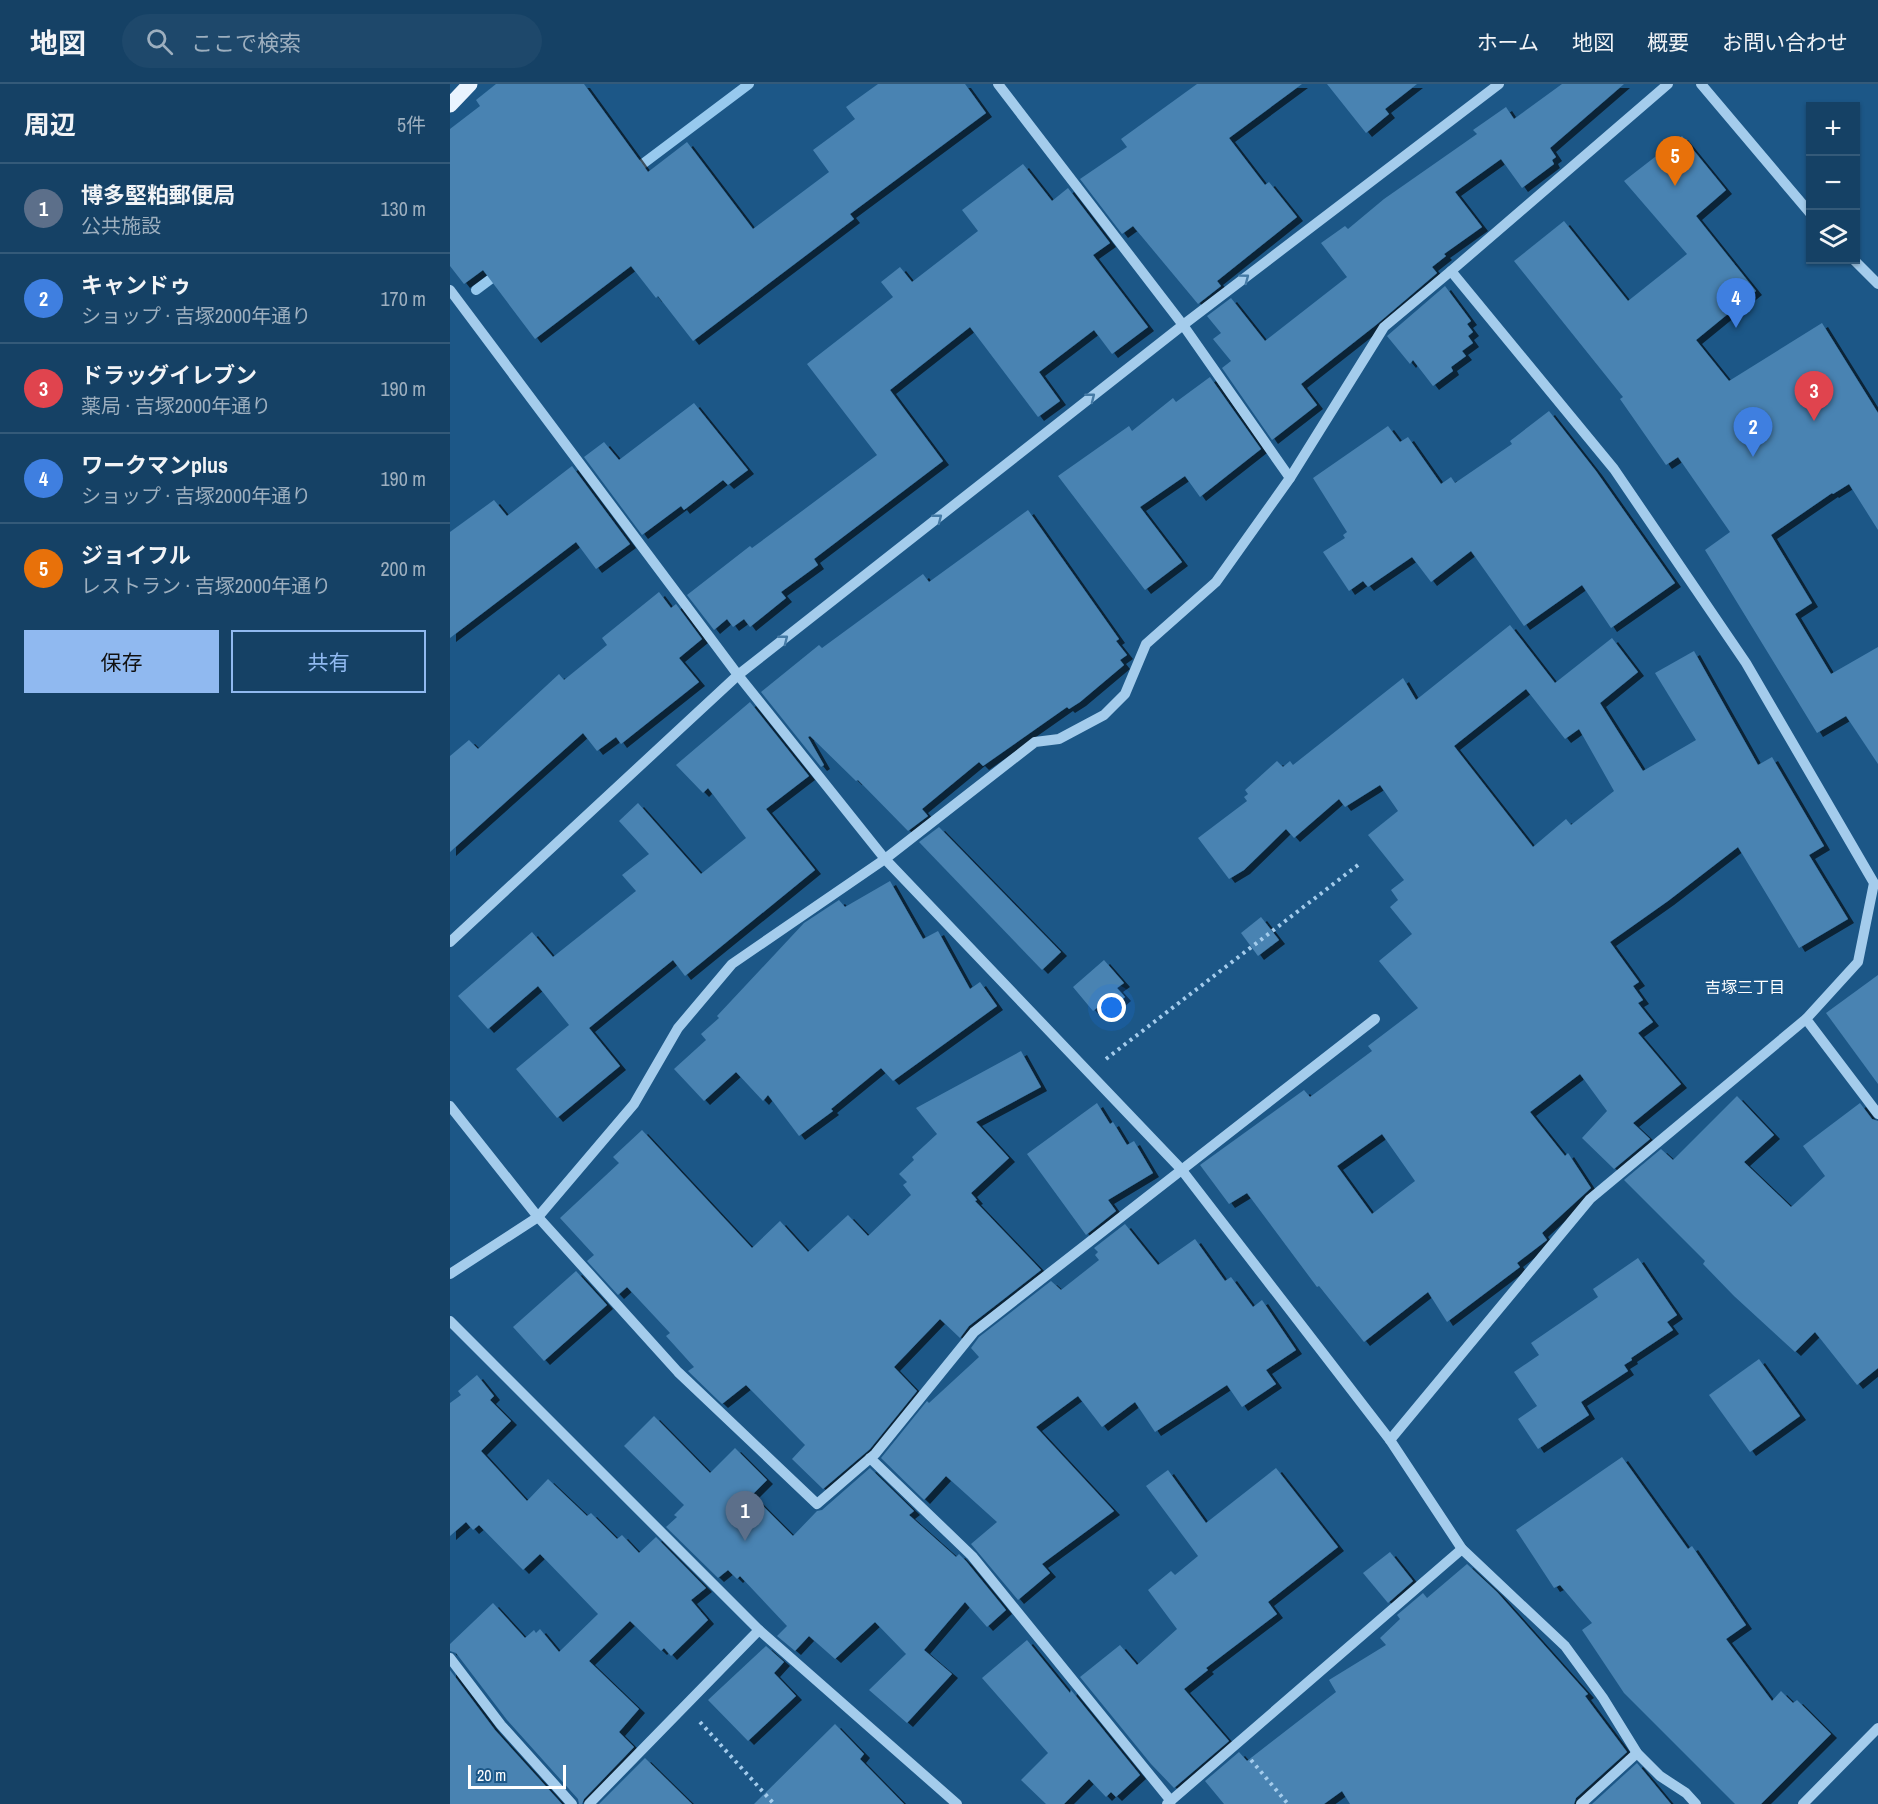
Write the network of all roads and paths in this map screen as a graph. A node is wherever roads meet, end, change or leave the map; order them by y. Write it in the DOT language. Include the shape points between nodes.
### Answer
graph roads {
  1 [pos="470,84"];
  2 [pos="998,84"];
  3 [pos="1499,84"];
  4 [pos="1668,84"];
  5 [pos="1701,84"];
  6 [pos="450,105"];
  7 [pos="1807,210"];
  8 [pos="1858,264"];
  9 [pos="1451,271"];
  10 [pos="1878,284"];
  11 [pos="450,290"];
  12 [pos="1183,325"];
  13 [pos="1290,478"];
  14 [pos="738,675"];
  15 [pos="885,859"];
  16 [pos="1358,865"];
  17 [pos="1876,881"];
  18 [pos="450,942"];
  19 [pos="1806,1018"];
  20 [pos="1375,1019"];
  21 [pos="1089,1072"];
  22 [pos="450,1106"];
  23 [pos="1878,1114"];
  24 [pos="1180,1168"];
  25 [pos="538,1217"];
  26 [pos="450,1274"];
  27 [pos="450,1321"];
  28 [pos="1390,1440"];
  29 [pos="870,1458"];
  30 [pos="1462,1549"];
  31 [pos="759,1630"];
  32 [pos="450,1658"];
  33 [pos="685,1706"];
  34 [pos="1878,1728"];
  35 [pos="1237,1744"];
  36 [pos="1637,1753"];
  37 [pos="1169,1802"];
  38 [pos="572,1804"];
  39 [pos="589,1804"];
  40 [pos="774,1804"];
  41 [pos="957,1804"];
  42 [pos="1288,1804"];
  43 [pos="1581,1804"];
  44 [pos="1696,1804"];
  45 [pos="1803,1804"];
  1 -- 6 [label="main road"];
  2 -- 12 [label="street"];
  12 -- 3 [label="street, one-way"];
  4 -- 9 [label="street"];
  5 -- 7 [label="street"];
  8 -- 10 [label="street"];
  9 -- 13 [label="street" via="1384,327"];
  9 -- 17 [label="street" via="1621,479 1746,663"];
  11 -- 14 [label="street"];
  12 -- 13 [label="street"];
  14 -- 12 [label="street, one-way"];
  13 -- 15 [label="street" via="1216,582 1146,644 1125,694 1104,715 1059,739 1035,742"];
  14 -- 15 [label="street"];
  14 -- 18 [label="street"];
  15 -- 21 [label="street"];
  15 -- 25 [label="street" via="732,964 678,1028 634,1104"];
  16 -- 21 [label="path"];
  17 -- 19 [label="street" via="1858,962"];
  19 -- 23 [label="street"];
  19 -- 28 [label="street" via="1590,1199"];
  20 -- 24 [label="street"];
  21 -- 24 [label="street"];
  22 -- 25 [label="street"];
  24 -- 28 [label="street"];
  24 -- 29 [label="street" via="974,1332"];
  25 -- 26 [label="street"];
  25 -- 29 [label="street" via="678,1372 817,1504"];
  27 -- 31 [label="street"];
  28 -- 30 [label="street"];
  29 -- 37 [label="street" via="972,1556"];
  30 -- 35 [label="street"];
  30 -- 36 [label="street" via="1565,1646 1604,1698"];
  31 -- 33 [label="street"];
  31 -- 41 [label="street"];
  32 -- 38 [label="street" via="501,1725"];
  33 -- 39 [label="street"];
  33 -- 40 [label="path"];
  34 -- 45 [label="street"];
  35 -- 37 [label="street"];
  35 -- 42 [label="path"];
  36 -- 43 [label="street"];
  36 -- 44 [label="street"];
}
